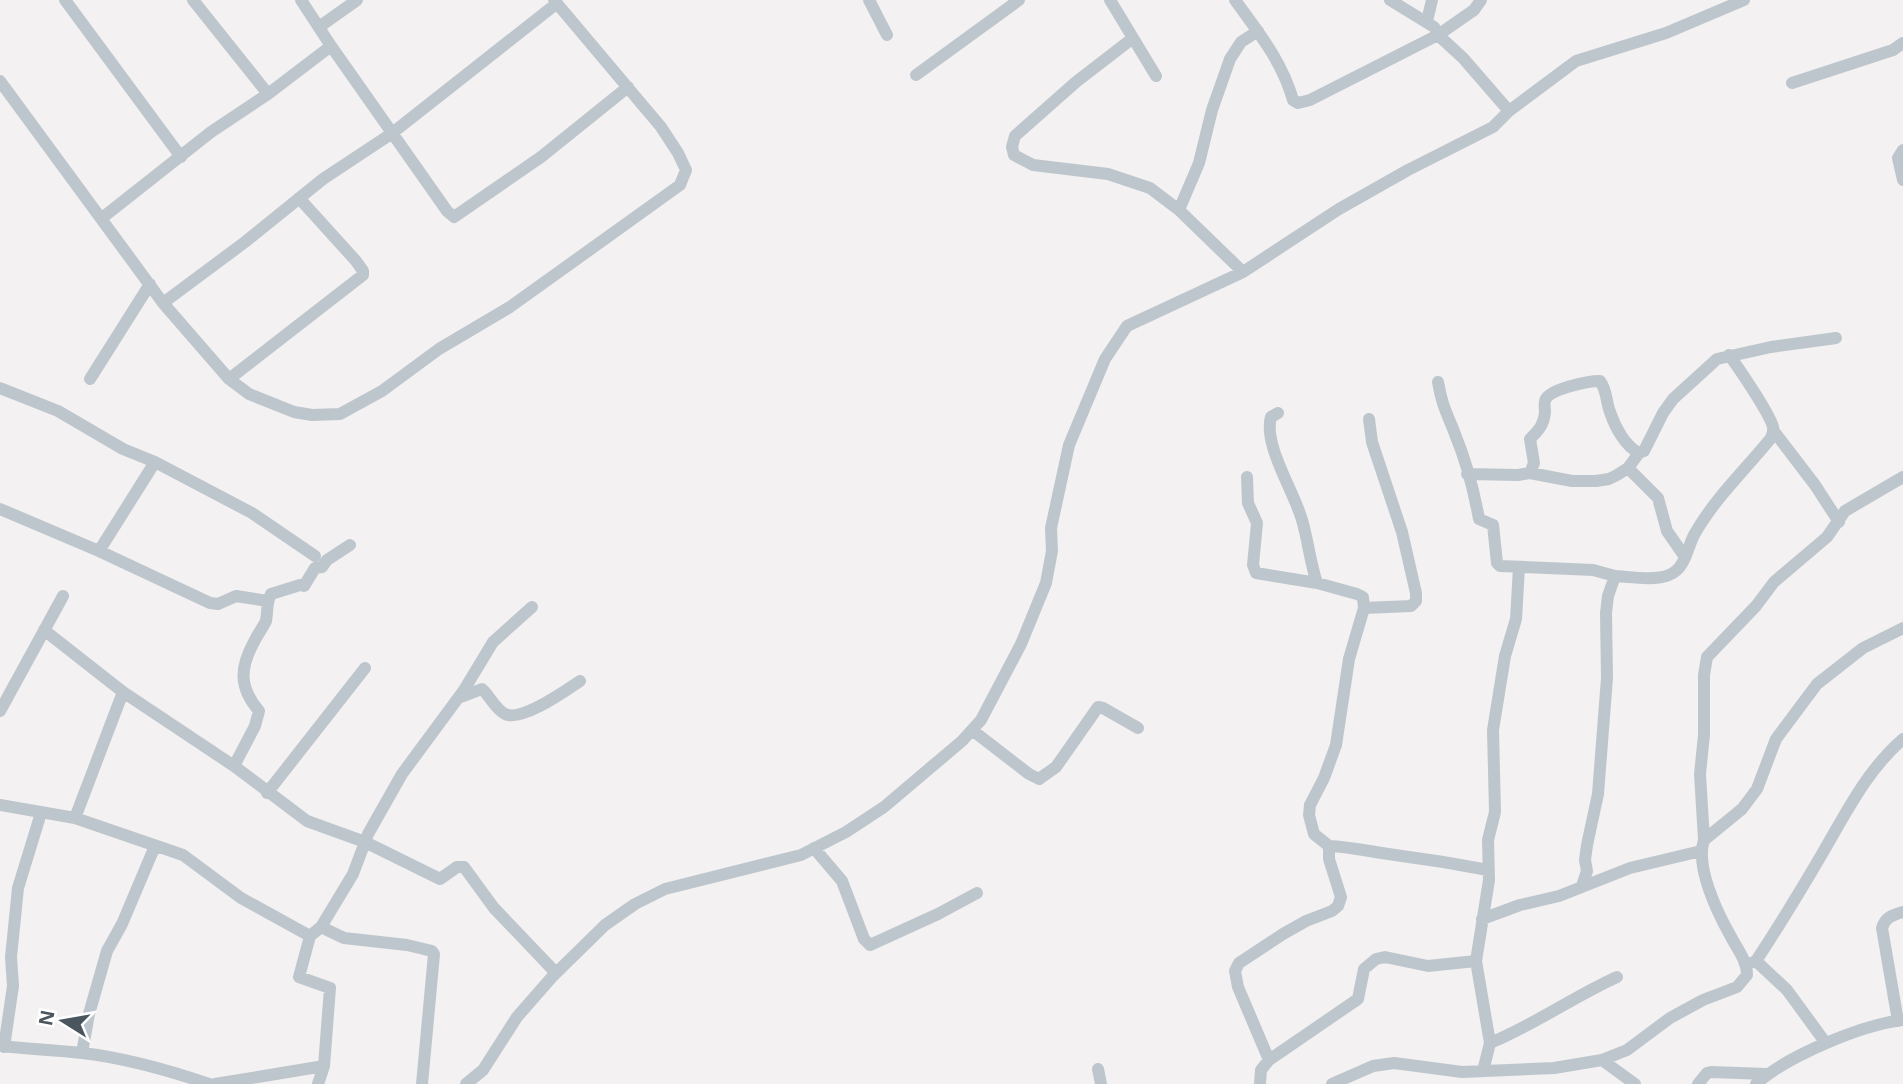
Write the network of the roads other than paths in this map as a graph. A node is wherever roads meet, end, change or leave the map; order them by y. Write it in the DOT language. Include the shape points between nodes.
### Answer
graph roads {
  1 [pos="65,0"];
  2 [pos="193,0"];
  3 [pos="301,0"];
  4 [pos="356,0"];
  5 [pos="870,0"];
  6 [pos="1018,0"];
  7 [pos="1110,0"];
  8 [pos="1235,0"];
  9 [pos="1390,0"];
  10 [pos="1432,0"];
  11 [pos="1482,0"];
  12 [pos="1744,0"];
  13 [pos="555,2"];
  14 [pos="1427,21"];
  15 [pos="318,27"];
  16 [pos="1258,31"];
  17 [pos="887,35"];
  18 [pos="1437,35"];
  19 [pos="1133,38"];
  20 [pos="1903,43"];
  21 [pos="331,46"];
  22 [pos="916,75"];
  23 [pos="1156,76"];
  24 [pos="0,81"];
  25 [pos="1792,83"];
  26 [pos="628,86"];
  27 [pos="268,94"];
  28 [pos="1509,111"];
  29 [pos="391,134"];
  30 [pos="1903,150"];
  31 [pos="181,157"];
  32 [pos="1903,180"];
  33 [pos="299,198"];
  34 [pos="1179,210"];
  35 [pos="102,218"];
  36 [pos="1243,271"];
  37 [pos="149,284"];
  38 [pos="163,303"];
  39 [pos="1836,338"];
  40 [pos="1729,355"];
  41 [pos="90,379"];
  42 [pos="229,379"];
  43 [pos="1438,383"];
  44 [pos="0,387"];
  45 [pos="1278,413"];
  46 [pos="1369,419"];
  47 [pos="1773,430"];
  48 [pos="1639,453"];
  49 [pos="155,462"];
  50 [pos="1628,468"];
  51 [pos="1530,473"];
  52 [pos="1467,474"];
  53 [pos="1247,477"];
  54 [pos="1903,477"];
  55 [pos="0,509"];
  56 [pos="1839,522"];
  57 [pos="350,545"];
  58 [pos="99,551"];
  59 [pos="315,556"];
  60 [pos="1685,557"];
  61 [pos="1519,567"];
  62 [pos="1615,576"];
  63 [pos="1317,583"];
  64 [pos="63,596"];
  65 [pos="268,601"];
  66 [pos="531,607"];
  67 [pos="1364,608"];
  68 [pos="1903,628"];
  69 [pos="44,630"];
  70 [pos="365,668"];
  71 [pos="580,681"];
  72 [pos="123,692"];
  73 [pos="457,699"];
  74 [pos="0,711"];
  75 [pos="1138,728"];
  76 [pos="972,730"];
  77 [pos="1903,739"];
  78 [pos="234,766"];
  79 [pos="267,793"];
  80 [pos="0,805"];
  81 [pos="41,813"];
  82 [pos="75,818"];
  83 [pos="365,842"];
  84 [pos="155,846"];
  85 [pos="1329,846"];
  86 [pos="1702,846"];
  87 [pos="814,848"];
  88 [pos="1488,870"];
  89 [pos="1587,872"];
  90 [pos="1604,877"];
  91 [pos="1582,886"];
  92 [pos="977,893"];
  93 [pos="1903,912"];
  94 [pos="1482,919"];
  95 [pos="321,928"];
  96 [pos="310,936"];
  97 [pos="5,956"];
  98 [pos="1476,961"];
  99 [pos="1751,963"];
  100 [pos="556,973"];
  101 [pos="1617,977"];
  102 [pos="1900,1020"];
  103 [pos="1825,1042"];
  104 [pos="1490,1043"];
  105 [pos="2,1047"];
  106 [pos="82,1053"];
  107 [pos="1269,1060"];
  108 [pos="1602,1060"];
  109 [pos="324,1066"];
  110 [pos="1098,1069"];
  111 [pos="483,1070"];
  112 [pos="1483,1071"];
  113 [pos="1767,1074"];
  114 [pos="209,1084"];
  115 [pos="215,1084"];
  116 [pos="318,1084"];
  117 [pos="422,1084"];
  118 [pos="466,1084"];
  119 [pos="482,1084"];
  120 [pos="1101,1084"];
  121 [pos="1260,1084"];
  122 [pos="1332,1084"];
  123 [pos="1635,1084"];
  124 [pos="1698,1084"];
  125 [pos="1756,1084"];
  1 -- 31 [label="street"];
  2 -- 27 [label="street"];
  3 -- 15 [label="street"];
  4 -- 15 [label="street"];
  5 -- 17 [label="street"];
  6 -- 22 [label="street"];
  7 -- 19 [label="street"];
  8 -- 16 [label="street"];
  9 -- 14 [label="street"];
  10 -- 14 [label="street"];
  11 -- 18 [label="street"];
  12 -- 28 [label="street" via="1666,33 1576,61"];
  13 -- 26 [label="street"];
  13 -- 29 [label="street"];
  14 -- 18 [label="street"];
  15 -- 21 [label="street"];
  16 -- 18 [label="street" via="1298,103"];
  16 -- 34 [label="street" via="1241,42 1230,59 1199,163"];
  18 -- 28 [label="street"];
  19 -- 23 [label="street"];
  19 -- 34 [label="street" via="1016,136 1012,147 1018,159 1032,165 1140,183"];
  20 -- 25 [label="street"];
  21 -- 27 [label="street"];
  21 -- 29 [label="street"];
  24 -- 35 [label="street"];
  26 -- 29 [label="street" via="541,157 454,217"];
  26 -- 42 [label="street" via="678,153 685,170 680,185 510,307 340,414 294,412 249,394"];
  27 -- 31 [label="street"];
  28 -- 36 [label="street" via="1493,127 1339,209"];
  29 -- 33 [label="street"];
  30 -- 32 [label="street" via="1898,158"];
  31 -- 35 [label="street"];
  33 -- 38 [label="street"];
  33 -- 42 [label="street" via="356,261 363,275"];
  34 -- 36 [label="street"];
  35 -- 37 [label="street"];
  36 -- 76 [label="street" via="1127,326 1105,359 1069,445 1051,528 1046,583 1021,644"];
  37 -- 38 [label="street"];
  37 -- 41 [label="street"];
  38 -- 42 [label="street"];
  39 -- 40 [label="street"];
  40 -- 47 [label="street"];
  40 -- 48 [label="street" via="1717,359 1673,399"];
  43 -- 52 [label="street"];
  44 -- 49 [label="street" via="58,411 122,449"];
  45 -- 63 [label="street" via="1271,417 1269,436 1303,520"];
  46 -- 67 [label="street" via="1372,442 1402,532 1416,601 1411,606"];
  47 -- 56 [label="street"];
  47 -- 60 [label="street" via="1772,438 1711,511"];
  48 -- 50 [label="street"];
  48 -- 51 [label="street" via="1629,446 1610,413 1604,386 1592,381 1547,396 1544,421 1530,439 1534,463"];
  49 -- 58 [label="street"];
  49 -- 59 [label="street" via="252,513"];
  50 -- 51 [label="street" via="1609,479 1584,482"];
  50 -- 60 [label="street" via="1658,498 1667,531"];
  51 -- 52 [label="street"];
  52 -- 61 [label="street" via="1479,519 1493,525 1497,563"];
  53 -- 63 [label="street" via="1248,503 1257,523 1256,573"];
  54 -- 56 [label="street" via="1849,508"];
  55 -- 58 [label="street"];
  56 -- 86 [label="street" via="1774,582 1707,657 1700,774"];
  57 -- 65 [label="street" via="315,568 304,586 271,594"];
  58 -- 65 [label="street" via="210,603 236,596"];
  60 -- 62 [label="street" via="1669,576"];
  61 -- 62 [label="street" via="1593,570"];
  61 -- 88 [label="street" via="1516,619 1493,730 1496,799"];
  62 -- 89 [label="street" via="1606,612 1604,724"];
  63 -- 67 [label="street" via="1363,597"];
  64 -- 69 [label="street"];
  65 -- 78 [label="street" via="266,620 243,663 249,698 259,711"];
  66 -- 73 [label="street" via="494,642"];
  67 -- 85 [label="street" via="1349,659 1336,745 1310,805 1314,834"];
  68 -- 86 [label="street" via="1863,648 1817,684 1776,739 1757,789"];
  69 -- 72 [label="street"];
  69 -- 74 [label="street"];
  70 -- 79 [label="street"];
  71 -- 73 [label="street" via="535,709 513,715 500,711 482,689"];
  72 -- 78 [label="street"];
  72 -- 82 [label="street"];
  73 -- 83 [label="street" via="402,774"];
  75 -- 76 [label="street" via="1098,707 1056,767 1039,779"];
  76 -- 87 [label="street" via="884,807"];
  77 -- 99 [label="street" via="1861,787 1778,927"];
  78 -- 79 [label="street"];
  79 -- 83 [label="street" via="307,821"];
  80 -- 81 [label="street"];
  81 -- 82 [label="street"];
  81 -- 97 [label="street" via="18,888"];
  82 -- 84 [label="street"];
  83 -- 95 [label="street" via="353,874"];
  83 -- 100 [label="street" via="440,879 464,867 494,908"];
  84 -- 96 [label="street" via="183,855 241,898"];
  84 -- 106 [label="street" via="107,951"];
  85 -- 88 [label="street"];
  85 -- 107 [label="street" via="1338,906 1283,934 1239,963 1235,971"];
  86 -- 90 [label="street"];
  86 -- 99 [label="street" via="1706,878 1719,913"];
  87 -- 92 [label="street" via="842,881 870,945"];
  87 -- 100 [label="street" via="665,889 605,925"];
  88 -- 94 [label="street"];
  89 -- 90 [label="street"];
  89 -- 91 [label="street"];
  90 -- 91 [label="street"];
  91 -- 94 [label="street"];
  93 -- 102 [label="street" via="1889,916 1882,928"];
  94 -- 98 [label="street"];
  95 -- 96 [label="street"];
  95 -- 117 [label="street" via="344,938 407,945 434,954"];
  96 -- 109 [label="street" via="299,977 330,988"];
  97 -- 105 [label="street" via="13,986"];
  98 -- 104 [label="street"];
  98 -- 107 [label="street" via="1428,966 1376,959 1364,969 1358,999"];
  99 -- 103 [label="street" via="1787,990"];
  99 -- 108 [label="street" via="1737,987 1703,1000 1628,1050"];
  100 -- 111 [label="street" via="517,1017"];
  101 -- 104 [label="street"];
  102 -- 103 [label="street"];
  103 -- 113 [label="street"];
  104 -- 112 [label="street"];
  105 -- 106 [label="street"];
  106 -- 114 [label="street" via="166,1069"];
  107 -- 121 [label="street" via="1261,1070"];
  108 -- 112 [label="street" via="1554,1068"];
  108 -- 123 [label="street"];
  109 -- 115 [label="street"];
  109 -- 116 [label="street"];
  110 -- 120 [label="street"];
  111 -- 118 [label="street"];
  111 -- 119 [label="street"];
  112 -- 122 [label="street" via="1394,1063 1373,1066"];
  113 -- 124 [label="street" via="1711,1072"];
  113 -- 125 [label="street"];
}
